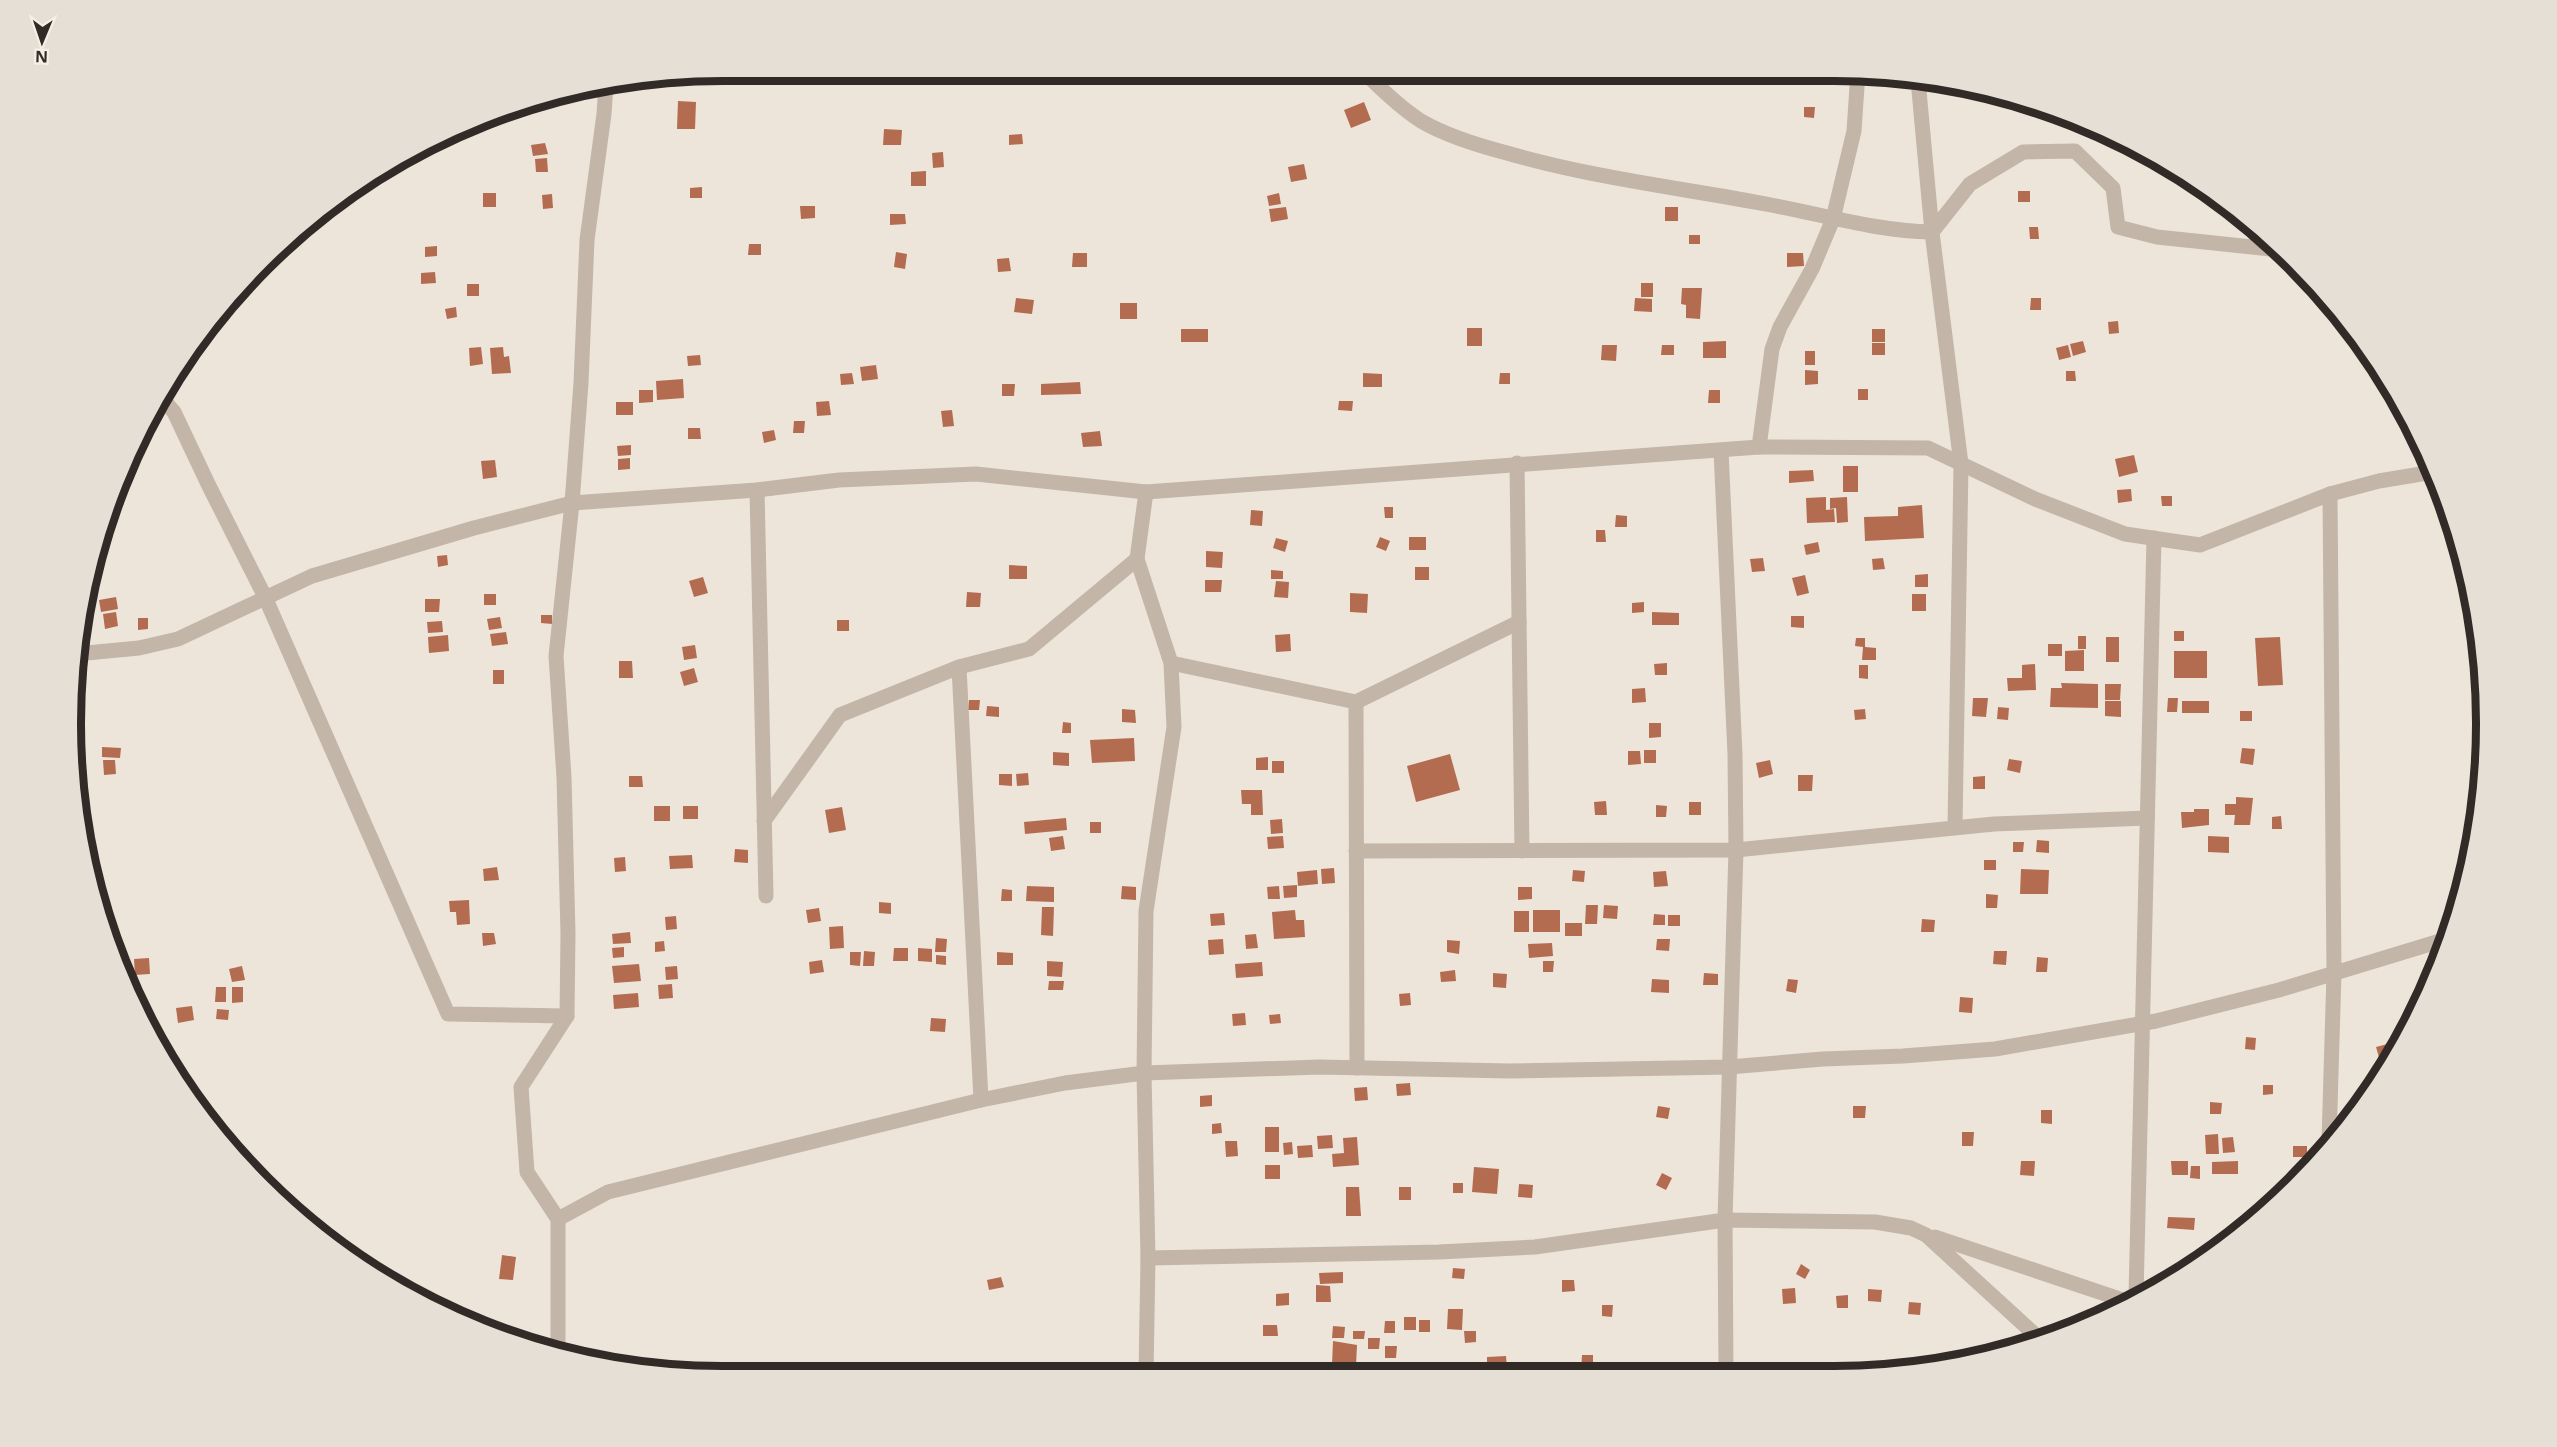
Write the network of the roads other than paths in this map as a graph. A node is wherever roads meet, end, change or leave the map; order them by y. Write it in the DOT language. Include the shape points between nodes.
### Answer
graph roads {
  1 [pos="1373,81"];
  2 [pos="1857,82"];
  3 [pos="1919,86"];
  4 [pos="605,92"];
  5 [pos="1833,219"];
  6 [pos="1932,232"];
  7 [pos="2266,249"];
  8 [pos="166,404"];
  9 [pos="1759,447"];
  10 [pos="1721,451"];
  11 [pos="1517,463"];
  12 [pos="1961,464"];
  13 [pos="2425,473"];
  14 [pos="757,490"];
  15 [pos="1146,492"];
  16 [pos="2330,494"];
  17 [pos="572,502"];
  18 [pos="2154,538"];
  19 [pos="1137,559"];
  20 [pos="265,597"];
  21 [pos="1519,622"];
  22 [pos="85,653"];
  23 [pos="1171,663"];
  24 [pos="959,667"];
  25 [pos="1356,702"];
  26 [pos="2147,819"];
  27 [pos="764,821"];
  28 [pos="1955,827"];
  29 [pos="1736,850"];
  30 [pos="1356,851"];
  31 [pos="1522,851"];
  32 [pos="766,896"];
  33 [pos="2437,942"];
  34 [pos="2334,973"];
  35 [pos="567,1016"];
  36 [pos="2142,1023"];
  37 [pos="1729,1067"];
  38 [pos="1357,1068"];
  39 [pos="1144,1073"];
  40 [pos="981,1100"];
  41 [pos="2329,1132"];
  42 [pos="558,1219"];
  43 [pos="1725,1220"];
  44 [pos="1926,1235"];
  45 [pos="1148,1258"];
  46 [pos="2136,1290"];
  47 [pos="2120,1299"];
  48 [pos="2034,1334"];
  49 [pos="558,1344"];
  50 [pos="1146,1366"];
  51 [pos="1726,1366"];
  1 -- 5 [label="street" via="1423,122 1483,147 1593,175"];
  2 -- 5 [label="street" via="1854,130"];
  3 -- 6 [label="street"];
  4 -- 17 [label="street" via="587,240"];
  5 -- 6 [label="street"];
  5 -- 9 [label="street" via="1812,269 1779,327 1772,349"];
  6 -- 7 [label="street" via="1970,184 2023,152 2075,151 2113,188 2118,227 2157,237"];
  6 -- 12 [label="street"];
  8 -- 20 [label="street" via="180,422"];
  9 -- 10 [label="street"];
  9 -- 12 [label="street" via="1929,448"];
  10 -- 11 [label="street"];
  10 -- 29 [label="street"];
  11 -- 15 [label="street"];
  11 -- 21 [label="street"];
  12 -- 18 [label="street" via="2035,499 2125,534"];
  12 -- 28 [label="street"];
  13 -- 16 [label="street"];
  14 -- 15 [label="street" via="838,480 976,474"];
  14 -- 17 [label="street"];
  14 -- 27 [label="street"];
  15 -- 19 [label="street"];
  16 -- 18 [label="street" via="2199,545"];
  16 -- 34 [label="street"];
  17 -- 20 [label="street" via="312,576"];
  17 -- 35 [label="street" via="556,656 564,777"];
  18 -- 26 [label="street"];
  19 -- 23 [label="street"];
  19 -- 24 [label="street" via="1029,649"];
  20 -- 22 [label="street" via="178,639 139,648"];
  20 -- 35 [label="street" via="448,1014"];
  21 -- 25 [label="street"];
  21 -- 31 [label="street"];
  23 -- 25 [label="street"];
  23 -- 39 [label="street" via="1174,727 1146,911"];
  24 -- 27 [label="street" via="840,715"];
  24 -- 40 [label="street"];
  25 -- 30 [label="street"];
  26 -- 28 [label="street"];
  26 -- 36 [label="street"];
  27 -- 32 [label="street"];
  28 -- 29 [label="street"];
  29 -- 31 [label="street"];
  29 -- 37 [label="street"];
  30 -- 31 [label="street"];
  30 -- 38 [label="street"];
  33 -- 34 [label="street"];
  34 -- 36 [label="street"];
  34 -- 41 [label="street"];
  35 -- 42 [label="street" via="521,1087 526,1172"];
  36 -- 37 [label="street" via="1995,1049"];
  36 -- 46 [label="street"];
  37 -- 38 [label="street" via="1510,1071"];
  37 -- 43 [label="street"];
  38 -- 39 [label="street"];
  39 -- 40 [label="street" via="1065,1083"];
  39 -- 45 [label="street"];
  40 -- 42 [label="street" via="608,1192"];
  42 -- 49 [label="street"];
  43 -- 44 [label="street" via="1875,1222 1911,1228"];
  43 -- 45 [label="street" via="1524,1247"];
  43 -- 51 [label="street"];
  44 -- 47 [label="street"];
  44 -- 48 [label="street"];
  45 -- 50 [label="street"];
}
